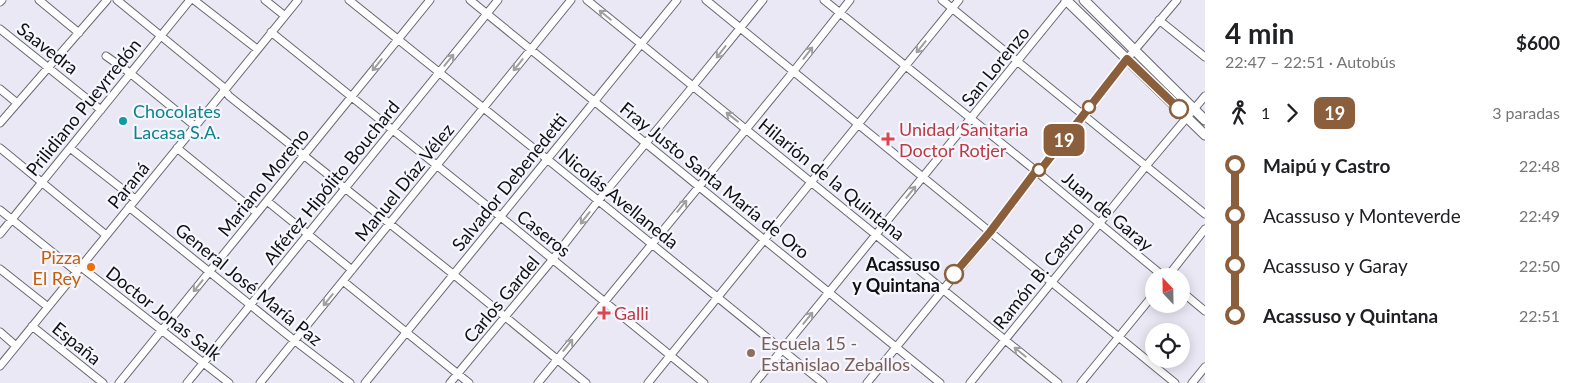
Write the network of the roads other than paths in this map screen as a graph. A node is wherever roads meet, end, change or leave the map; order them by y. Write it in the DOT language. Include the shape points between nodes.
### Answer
graph roads {
  1 [pos="39,0"];
  2 [pos="108,0"];
  3 [pos="117,0"];
  4 [pos="190,0"];
  5 [pos="194,0"];
  6 [pos="265,0"];
  7 [pos="298,0"];
  8 [pos="349,0"];
  9 [pos="430,0"];
  10 [pos="470,0"];
  11 [pos="498,0"];
  12 [pos="571,0"];
  13 [pos="587,0"];
  14 [pos="677,0"];
  15 [pos="706,0"];
  16 [pos="762,0"];
  17 [pos="824,0"];
  18 [pos="850,0"];
  19 [pos="942,0"];
  20 [pos="959,0"];
  21 [pos="1067,0"];
  22 [pos="1084,0"];
  23 [pos="1177,0"];
  24 [pos="952,9"];
  25 [pos="839,13"];
  26 [pos="487,14"];
  27 [pos="285,16"];
  28 [pos="1159,20"];
  29 [pos="740,28"];
  30 [pos="0,30"];
  31 [pos="271,32"];
  32 [pos="79,33"];
  33 [pos="161,35"];
  34 [pos="398,39"];
  35 [pos="641,44"];
  36 [pos="257,49"];
  37 [pos="531,50"];
  38 [pos="1135,50"];
  39 [pos="106,56"];
  40 [pos="1205,56"];
  41 [pos="1127,59"];
  42 [pos="1018,61"];
  43 [pos="906,66"];
  44 [pos="48,67"];
  45 [pos="439,72"];
  46 [pos="793,72"];
  47 [pos="130,73"];
  48 [pos="693,86"];
  49 [pos="0,89"];
  50 [pos="224,90"];
  51 [pos="1205,96"];
  52 [pos="351,97"];
  53 [pos="595,101"];
  54 [pos="18,103"];
  55 [pos="484,108"];
  56 [pos="1194,109"];
  57 [pos="100,110"];
  58 [pos="1083,114"];
  59 [pos="1187,117"];
  60 [pos="970,119"];
  61 [pos="1205,120"];
  62 [pos="0,123"];
  63 [pos="859,125"];
  64 [pos="195,126"];
  65 [pos="746,128"];
  66 [pos="392,130"];
  67 [pos="1205,135"];
  68 [pos="646,144"];
  69 [pos="0,148"];
  70 [pos="70,148"];
  71 [pos="177,148"];
  72 [pos="303,156"];
  73 [pos="547,159"];
  74 [pos="437,165"];
  75 [pos="1146,166"];
  76 [pos="1036,171"];
  77 [pos="923,178"];
  78 [pos="811,182"];
  79 [pos="41,183"];
  80 [pos="699,185"];
  81 [pos="345,189"];
  82 [pos="135,200"];
  83 [pos="267,201"];
  84 [pos="598,201"];
  85 [pos="129,207"];
  86 [pos="0,210"];
  87 [pos="257,213"];
  88 [pos="1205,214"];
  89 [pos="500,217"];
  90 [pos="12,219"];
  91 [pos="390,224"];
  92 [pos="1100,224"];
  93 [pos="1205,230"];
  94 [pos="990,232"];
  95 [pos="0,234"];
  96 [pos="308,234"];
  97 [pos="106,235"];
  98 [pos="876,235"];
  99 [pos="765,239"];
  100 [pos="652,244"];
  101 [pos="553,259"];
  102 [pos="1153,268"];
  103 [pos="1174,268"];
  104 [pos="0,269"];
  105 [pos="79,269"];
  106 [pos="352,270"];
  107 [pos="210,272"];
  108 [pos="453,274"];
  109 [pos="343,281"];
  110 [pos="1052,282"];
  111 [pos="942,289"];
  112 [pos="829,292"];
  113 [pos="718,298"];
  114 [pos="1190,298"];
  115 [pos="604,301"];
  116 [pos="250,305"];
  117 [pos="1145,305"];
  118 [pos="48,307"];
  119 [pos="1205,310"];
  120 [pos="505,316"];
  121 [pos="32,326"];
  122 [pos="162,330"];
  123 [pos="0,332"];
  124 [pos="406,332"];
  125 [pos="1118,337"];
  126 [pos="1005,340"];
  127 [pos="295,341"];
  128 [pos="16,346"];
  129 [pos="896,347"];
  130 [pos="782,350"];
  131 [pos="670,355"];
  132 [pos="557,359"];
  133 [pos="204,363"];
  134 [pos="0,366"];
  135 [pos="1205,367"];
  136 [pos="458,374"];
  137 [pos="103,383"];
  138 [pos="119,383"];
  139 [pos="187,383"];
  140 [pos="228,383"];
  141 [pos="260,383"];
  142 [pos="350,383"];
  143 [pos="365,383"];
  144 [pos="450,383"];
  145 [pos="469,383"];
  146 [pos="538,383"];
  147 [pos="586,383"];
  148 [pos="648,383"];
  149 [pos="704,383"];
  150 [pos="756,383"];
  151 [pos="823,383"];
  152 [pos="866,383"];
  153 [pos="940,383"];
  154 [pos="970,383"];
  155 [pos="1058,383"];
  156 [pos="1081,383"];
  157 [pos="1175,383"];
  158 [pos="1192,383"];
  1 -- 32 [label="street"];
  2 -- 32 [label="street"];
  3 -- 33 [label="street"];
  4 -- 33 [label="street, Prilidiano Pueyrredón"];
  5 -- 36 [label="street"];
  6 -- 27 [label="street"];
  7 -- 27 [label="street, Paraná"];
  8 -- 34 [label="street, Nicolás Avellaneda"];
  9 -- 34 [label="street, Mariano Moreno"];
  10 -- 26 [label="street, Fray Justo Santa María de Oro"];
  11 -- 26 [label="street, Alférez Hipólito Bouchard"];
  12 -- 37 [label="street, Manuel Díaz Vélez"];
  35 -- 13 [label="street, Hilarión de la Quintana, one-way"];
  14 -- 35 [label="street, Salvador Debenedetti"];
  15 -- 29 [label="street"];
  16 -- 29 [label="street, Carlos Gardel"];
  17 -- 25 [label="street, Juan de Garay"];
  18 -- 25 [label="street"];
  19 -- 24 [label="street"];
  20 -- 24 [label="street"];
  21 -- 41 [label="main road"];
  21 -- 42 [label="street, San Lorenzo"];
  22 -- 38 [label="main road"];
  23 -- 28 [label="street"];
  24 -- 42 [label="street"];
  24 -- 43 [label="street, one-way"];
  25 -- 43 [label="street, Juan de Garay"];
  46 -- 25 [label="street, one-way"];
  26 -- 37 [label="street, Fray Justo Santa María de Oro"];
  45 -- 26 [label="street, Alférez Hipólito Bouchard, one-way"];
  27 -- 31 [label="street, Paraná"];
  28 -- 38 [label="street"];
  28 -- 40 [label="street"];
  29 -- 46 [label="street"];
  29 -- 48 [label="street, Carlos Gardel, one-way"];
  30 -- 44 [label="street, Saavedra"];
  31 -- 36 [label="street, Paraná"];
  31 -- 52 [label="street, Caseros"];
  32 -- 44 [label="street"];
  33 -- 47 [label="street, Prilidiano Pueyrredón"];
  33 -- 50 [label="street"];
  34 -- 45 [label="street, Nicolás Avellaneda"];
  34 -- 52 [label="street, Mariano Moreno, one-way"];
  35 -- 48 [label="street, Hilarión de la Quintana"];
  35 -- 53 [label="street, Salvador Debenedetti"];
  36 -- 50 [label="street, Paraná"];
  37 -- 53 [label="street, Fray Justo Santa María de Oro"];
  37 -- 55 [label="street, Manuel Díaz Vélez, one-way"];
  38 -- 41 [label="street"];
  38 -- 56 [label="main road"];
  39 -- 47 [label="street"];
  41 -- 58 [label="street"];
  41 -- 59 [label="main road"];
  42 -- 58 [label="street"];
  42 -- 60 [label="street, San Lorenzo"];
  43 -- 60 [label="street, Juan de Garay"];
  43 -- 63 [label="street"];
  44 -- 54 [label="street"];
  44 -- 57 [label="street, Saavedra"];
  45 -- 55 [label="street, Nicolás Avellaneda"];
  45 -- 66 [label="street, Alférez Hipólito Bouchard"];
  46 -- 63 [label="street"];
  46 -- 65 [label="street"];
  47 -- 57 [label="street, Prilidiano Pueyrredón"];
  47 -- 64 [label="street"];
  65 -- 48 [label="street, Hilarión de la Quintana, one-way"];
  48 -- 68 [label="street, Carlos Gardel"];
  49 -- 54 [label="street"];
  50 -- 64 [label="street, Paraná"];
  50 -- 72 [label="street"];
  51 -- 56 [label="street, Ramón B. Castro"];
  52 -- 66 [label="street, Caseros"];
  52 -- 72 [label="street, Mariano Moreno"];
  53 -- 68 [label="street, Fray Justo Santa María de Oro"];
  53 -- 73 [label="street, Salvador Debenedetti"];
  54 -- 62 [label="street"];
  55 -- 73 [label="street, Nicolás Avellaneda"];
  55 -- 74 [label="street, Manuel Díaz Vélez"];
  56 -- 59 [label="street, Ramón B. Castro"];
  56 -- 61 [label="main road"];
  57 -- 70 [label="street, Prilidiano Pueyrredón"];
  58 -- 75 [label="street"];
  58 -- 76 [label="street" via="1042,168"];
  59 -- 67 [label="main road"];
  59 -- 75 [label="street, Ramón B. Castro"];
  60 -- 76 [label="street, Juan de Garay"];
  60 -- 77 [label="street, San Lorenzo"];
  63 -- 77 [label="street"];
  63 -- 78 [label="street"];
  64 -- 71 [label="street, Paraná"];
  65 -- 78 [label="street, Hilarión de la Quintana"];
  65 -- 80 [label="street"];
  66 -- 74 [label="street, Caseros"];
  66 -- 81 [label="street, Alférez Hipólito Bouchard"];
  68 -- 80 [label="street, Fray Justo Santa María de Oro"];
  68 -- 84 [label="street, Carlos Gardel"];
  69 -- 79 [label="street"];
  70 -- 79 [label="street, Prilidiano Pueyrredón"];
  70 -- 82 [label="street"];
  71 -- 82 [label="street, Paraná"];
  71 -- 87 [label="street"];
  72 -- 81 [label="street"];
  72 -- 83 [label="street, Mariano Moreno"];
  73 -- 84 [label="street, Nicolás Avellaneda"];
  73 -- 89 [label="street, Salvador Debenedetti"];
  74 -- 89 [label="street, Caseros"];
  74 -- 91 [label="street, Manuel Díaz Vélez"];
  75 -- 88 [label="street"];
  75 -- 92 [label="street, Ramón B. Castro"];
  76 -- 92 [label="street, Juan de Garay"];
  76 -- 94 [label="street"];
  77 -- 94 [label="street"];
  98 -- 77 [label="street, San Lorenzo, one-way"];
  78 -- 98 [label="street, Hilarión de la Quintana"];
  78 -- 99 [label="street"];
  79 -- 90 [label="street, Prilidiano Pueyrredón"];
  79 -- 97 [label="street"];
  80 -- 99 [label="street, Fray Justo Santa María de Oro"];
  100 -- 80 [label="street, one-way"];
  81 -- 91 [label="street"];
  81 -- 96 [label="street, Alférez Hipólito Bouchard"];
  82 -- 85 [label="street, Paraná"];
  83 -- 87 [label="street, Mariano Moreno"];
  83 -- 96 [label="street"];
  84 -- 100 [label="street, Nicolás Avellaneda"];
  84 -- 101 [label="street, Carlos Gardel, one-way"];
  85 -- 97 [label="street, Paraná"];
  85 -- 107 [label="street, General José María Paz"];
  86 -- 90 [label="street, Doctor Jonas Salk"];
  87 -- 107 [label="street, Mariano Moreno"];
  89 -- 101 [label="street, Caseros"];
  89 -- 108 [label="street, Salvador Debenedetti"];
  90 -- 95 [label="street, Prilidiano Pueyrredón"];
  90 -- 105 [label="street, Doctor Jonas Salk"];
  91 -- 106 [label="street, Manuel Díaz Vélez"];
  91 -- 108 [label="street"];
  92 -- 102 [label="street, Juan de Garay"];
  92 -- 110 [label="street, Ramón B. Castro"];
  93 -- 103 [label="street"];
  94 -- 110 [label="street"];
  94 -- 111 [label="street"];
  96 -- 106 [label="street"];
  96 -- 116 [label="street, Alférez Hipólito Bouchard"];
  97 -- 105 [label="street, Paraná"];
  98 -- 111 [label="street, Hilarión de la Quintana"];
  98 -- 112 [label="street, San Lorenzo"];
  99 -- 112 [label="street, Fray Justo Santa María de Oro"];
  99 -- 113 [label="street"];
  100 -- 113 [label="street, Nicolás Avellaneda"];
  100 -- 115 [label="street"];
  101 -- 115 [label="street, Caseros"];
  101 -- 120 [label="street, Carlos Gardel"];
  104 -- 118 [label="street"];
  105 -- 118 [label="street, Paraná"];
  105 -- 122 [label="street, Doctor Jonas Salk"];
  106 -- 109 [label="street, Manuel Díaz Vélez"];
  107 -- 116 [label="street, General José María Paz"];
  107 -- 122 [label="street, Mariano Moreno, one-way"];
  108 -- 120 [label="street"];
  108 -- 124 [label="street, Salvador Debenedetti"];
  109 -- 124 [label="street"];
  109 -- 127 [label="street, Manuel Díaz Vélez, one-way"];
  110 -- 125 [label="street"];
  110 -- 126 [label="street, Ramón B. Castro"];
  111 -- 126 [label="street, Hilarión de la Quintana"];
  111 -- 129 [label="street"];
  112 -- 129 [label="street, Fray Justo Santa María de Oro"];
  130 -- 112 [label="street, San Lorenzo, one-way"];
  113 -- 130 [label="street, Nicolás Avellaneda"];
  113 -- 131 [label="street"];
  114 -- 119 [label="street"];
  115 -- 131 [label="street, Caseros"];
  132 -- 115 [label="street, one-way"];
  116 -- 127 [label="street, General José María Paz"];
  116 -- 133 [label="street, Alférez Hipólito Bouchard"];
  117 -- 125 [label="street"];
  118 -- 121 [label="street, Paraná"];
  120 -- 132 [label="street"];
  120 -- 136 [label="street, Carlos Gardel"];
  121 -- 128 [label="street, Paraná"];
  121 -- 137 [label="street, España"];
  122 -- 133 [label="street, Doctor Jonas Salk"];
  122 -- 138 [label="street, Mariano Moreno"];
  123 -- 128 [label="street"];
  124 -- 136 [label="street"];
  124 -- 143 [label="street, Salvador Debenedetti"];
  125 -- 156 [label="street"];
  125 -- 157 [label="street"];
  126 -- 154 [label="street, Ramón B. Castro"];
  155 -- 126 [label="street, Hilarión de la Quintana, one-way"];
  127 -- 141 [label="street, Manuel Díaz Vélez"];
  127 -- 142 [label="street, General José María Paz"];
  128 -- 134 [label="street, Paraná"];
  129 -- 152 [label="street"];
  129 -- 153 [label="street, Fray Justo Santa María de Oro"];
  130 -- 150 [label="street, San Lorenzo"];
  130 -- 151 [label="street, Nicolás Avellaneda"];
  131 -- 148 [label="street"];
  131 -- 149 [label="street, Caseros"];
  132 -- 146 [label="street"];
  132 -- 147 [label="street"];
  133 -- 139 [label="street, Alférez Hipólito Bouchard"];
  133 -- 140 [label="street, Doctor Jonas Salk"];
  135 -- 158 [label="street"];
  136 -- 144 [label="street, Carlos Gardel"];
  136 -- 145 [label="street"];
}
